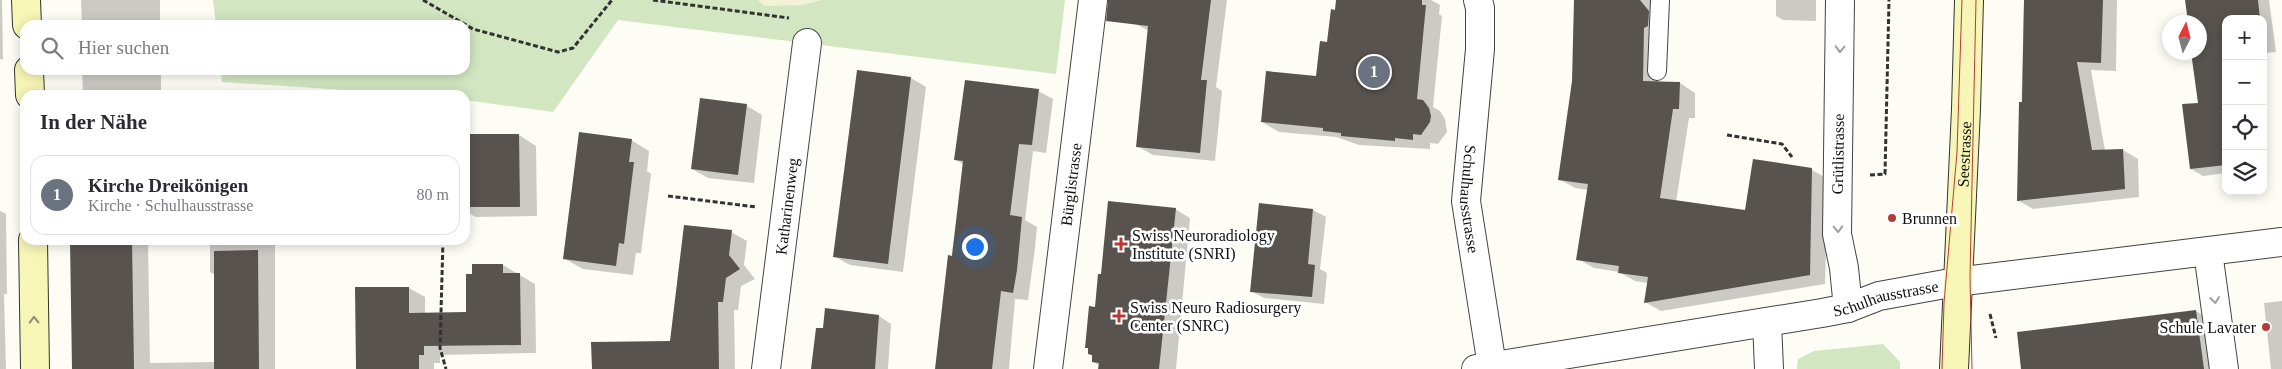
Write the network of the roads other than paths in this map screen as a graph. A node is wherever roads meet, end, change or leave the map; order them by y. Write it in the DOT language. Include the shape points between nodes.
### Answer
graph roads {
  1 [pos="26,0"];
  2 [pos="1093,0"];
  3 [pos="1478,0"];
  4 [pos="1660,0"];
  5 [pos="1840,0"];
  6 [pos="1969,0"];
  7 [pos="27,20"];
  8 [pos="807,43"];
  9 [pos="1657,71"];
  10 [pos="29,75"];
  11 [pos="30,90"];
  12 [pos="2282,242"];
  13 [pos="33,245"];
  14 [pos="2208,252"];
  15 [pos="1956,282"];
  16 [pos="1848,308"];
  17 [pos="1767,322"];
  18 [pos="1559,362"];
  19 [pos="1484,368"];
  20 [pos="35,369"];
  21 [pos="766,369"];
  22 [pos="1048,369"];
  23 [pos="1769,369"];
  24 [pos="1954,369"];
  25 [pos="2224,369"];
  1 -- 7 [label="street"];
  2 -- 22 [label="street, Bürglistrasse"];
  3 -- 19 [label="street, Schulhausstrasse" via="1480,49 1466,201"];
  4 -- 9 [label="lane"];
  5 -- 16 [label="street, Grütlistrasse, one-way" via="1837,234"];
  6 -- 15 [label="street, Seestrasse"];
  8 -- 21 [label="street, Katharinenweg"];
  10 -- 11 [label="street"];
  12 -- 14 [label="street, Schulhausstrasse"];
  20 -- 13 [label="street, one-way"];
  14 -- 15 [label="street, Schulhausstrasse"];
  14 -- 25 [label="street, one-way"];
  15 -- 16 [label="street, Schulhausstrasse" via="1879,296"];
  15 -- 24 [label="street, Seestrasse"];
  16 -- 17 [label="street, Schulhausstrasse"];
  17 -- 18 [label="street, Schulhausstrasse"];
  17 -- 23 [label="street"];
  18 -- 19 [label="street, Schulhausstrasse"];
}
